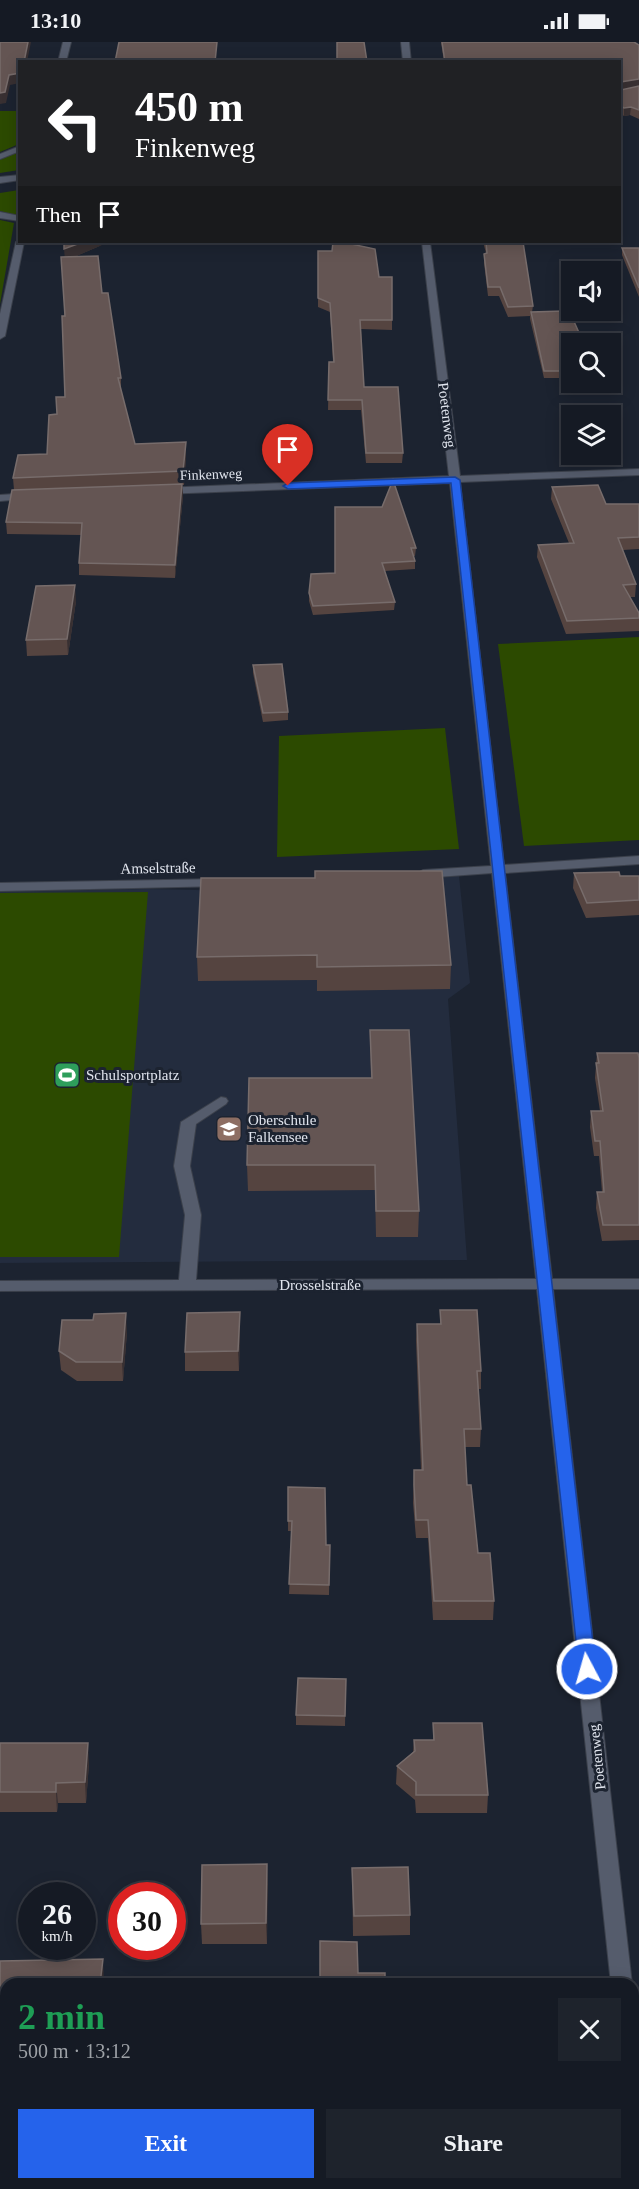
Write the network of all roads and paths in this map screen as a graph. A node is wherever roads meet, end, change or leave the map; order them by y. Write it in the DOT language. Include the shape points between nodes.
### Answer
graph roads {
  1 [pos="67,42"];
  2 [pos="405,42"];
  3 [pos="62,60"];
  4 [pos="407,60"];
  5 [pos="18,149"];
  6 [pos="0,157"];
  7 [pos="18,177"];
  8 [pos="0,180"];
  9 [pos="18,183"];
  10 [pos="0,185"];
  11 [pos="0,215"];
  12 [pos="18,219"];
  13 [pos="20,243"];
  14 [pos="426,243"];
  15 [pos="0,336"];
  16 [pos="639,472"];
  17 [pos="455,480"];
  18 [pos="156,491"];
  19 [pos="36,496"];
  20 [pos="0,498"];
  21 [pos="639,860"];
  22 [pos="498,868"];
  23 [pos="407,875"];
  24 [pos="234,883"];
  25 [pos="0,887"];
  26 [pos="221,1101"];
  27 [pos="544,1284"];
  28 [pos="639,1284"];
  29 [pos="0,1286"];
  30 [pos="187,1286"];
  31 [pos="621,1978"];
  1 -- 3 [label="street"];
  2 -- 4 [label="street"];
  5 -- 6 [label="street"];
  7 -- 8 [label="street"];
  9 -- 10 [label="street"];
  11 -- 12 [label="street"];
  13 -- 15 [label="street"];
  14 -- 17 [label="street, Poetenweg"];
  16 -- 17 [label="street, Finkenweg"];
  17 -- 18 [label="street, Finkenweg"];
  17 -- 22 [label="street, Poetenweg"];
  19 -- 20 [label="street"];
  21 -- 22 [label="street"];
  22 -- 23 [label="street"];
  22 -- 27 [label="street, Poetenweg"];
  24 -- 25 [label="street, Amselstraße"];
  26 -- 30 [label="street" via="189,1122 182,1166 193,1215"];
  27 -- 28 [label="street, Drosselstraße"];
  27 -- 30 [label="street, Drosselstraße"];
  27 -- 31 [label="street, Poetenweg"];
  29 -- 30 [label="street, Drosselstraße"];
}
